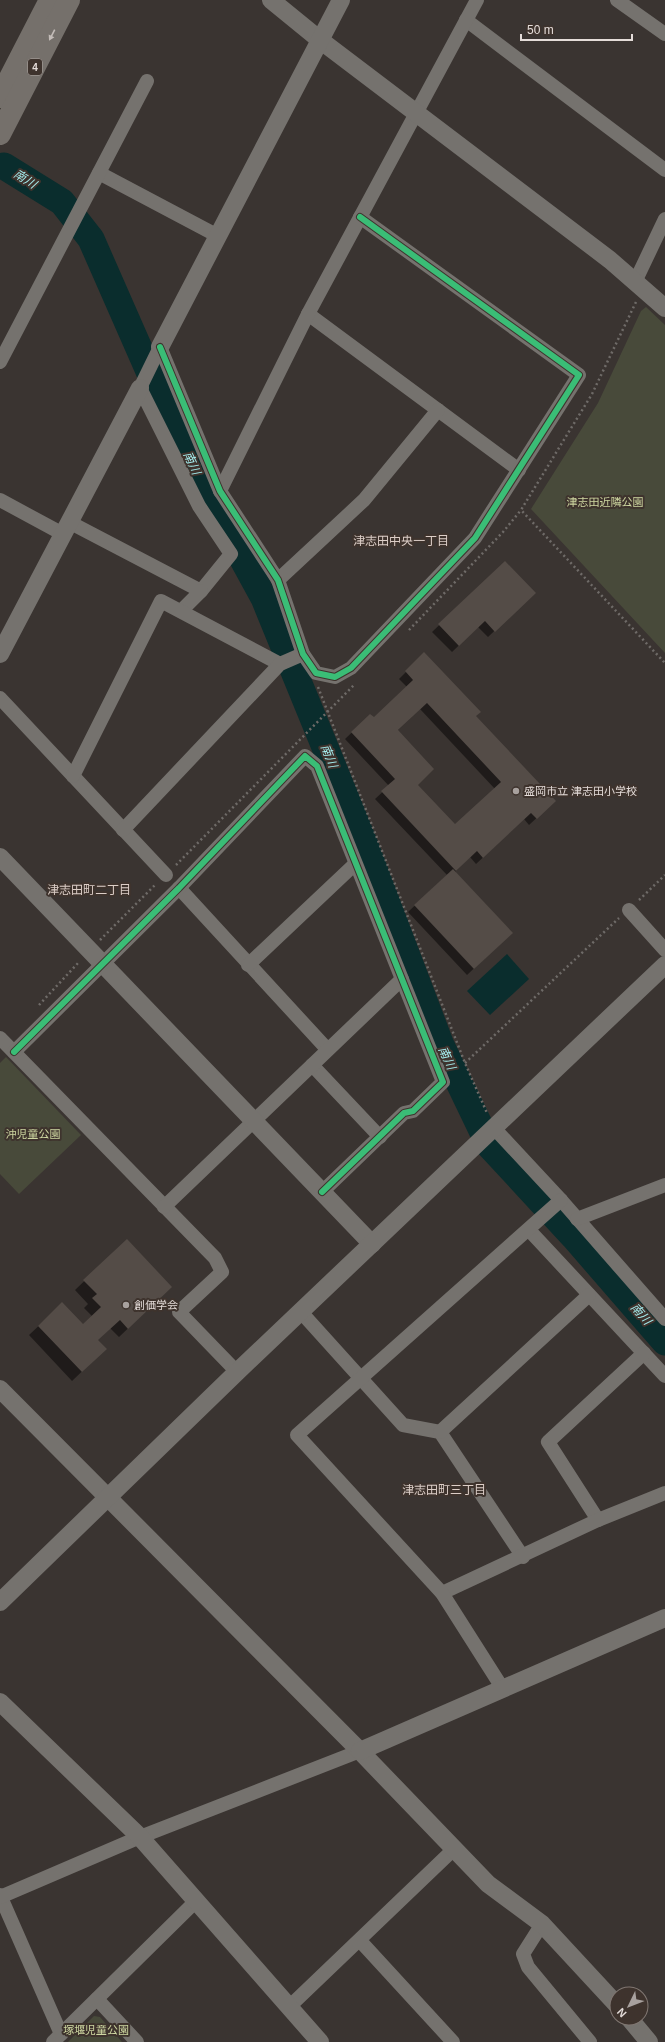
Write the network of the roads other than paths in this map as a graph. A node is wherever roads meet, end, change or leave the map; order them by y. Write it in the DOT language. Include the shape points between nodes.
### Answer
graph roads {
  1 [pos="50,0"];
  2 [pos="69,0"];
  3 [pos="271,0"];
  4 [pos="341,0"];
  5 [pos="477,0"];
  6 [pos="617,0"];
  7 [pos="466,20"];
  8 [pos="665,34"];
  9 [pos="320,40"];
  10 [pos="147,81"];
  11 [pos="0,97"];
  12 [pos="416,113"];
  13 [pos="0,134"];
  14 [pos="665,170"];
  15 [pos="98,173"];
  16 [pos="360,217"];
  17 [pos="665,219"];
  18 [pos="218,236"];
  19 [pos="639,285"];
  20 [pos="665,308"];
  21 [pos="308,314"];
  22 [pos="160,347"];
  23 [pos="0,362"];
  24 [pos="140,388"];
  25 [pos="438,410"];
  26 [pos="519,470"];
  27 [pos="220,491"];
  28 [pos="0,500"];
  29 [pos="66,528"];
  30 [pos="278,580"];
  31 [pos="201,591"];
  32 [pos="181,611"];
  33 [pos="0,654"];
  34 [pos="302,655"];
  35 [pos="282,663"];
  36 [pos="0,698"];
  37 [pos="73,776"];
  38 [pos="123,830"];
  39 [pos="0,857"];
  40 [pos="355,864"];
  41 [pos="166,875"];
  42 [pos="179,888"];
  43 [pos="628,910"];
  44 [pos="665,950"];
  45 [pos="103,964"];
  46 [pos="248,965"];
  47 [pos="665,965"];
  48 [pos="402,978"];
  49 [pos="0,1038"];
  50 [pos="327,1049"];
  51 [pos="14,1052"];
  52 [pos="312,1065"];
  53 [pos="253,1120"];
  54 [pos="494,1128"];
  55 [pos="380,1137"];
  56 [pos="665,1185"];
  57 [pos="322,1192"];
  58 [pos="561,1200"];
  59 [pos="164,1207"];
  60 [pos="577,1218"];
  61 [pos="529,1230"];
  62 [pos="372,1244"];
  63 [pos="589,1295"];
  64 [pos="301,1312"];
  65 [pos="665,1319"];
  66 [pos="644,1354"];
  67 [pos="237,1372"];
  68 [pos="665,1376"];
  69 [pos="360,1377"];
  70 [pos="0,1389"];
  71 [pos="440,1432"];
  72 [pos="665,1493"];
  73 [pos="109,1497"];
  74 [pos="598,1520"];
  75 [pos="523,1557"];
  76 [pos="442,1593"];
  77 [pos="0,1602"];
  78 [pos="665,1618"];
  79 [pos="503,1688"];
  80 [pos="0,1702"];
  81 [pos="360,1751"];
  82 [pos="140,1837"];
  83 [pos="454,1849"];
  84 [pos="0,1897"];
  85 [pos="196,1901"];
  86 [pos="542,1924"];
  87 [pos="363,1944"];
  88 [pos="609,1996"];
  89 [pos="97,1999"];
  90 [pos="289,2007"];
  91 [pos="636,2026"];
  92 [pos="57,2038"];
  93 [pos="137,2042"];
  94 [pos="320,2042"];
  95 [pos="453,2042"];
  96 [pos="590,2042"];
  97 [pos="649,2042"];
  1 -- 11 [label="highway, 4"];
  2 -- 13 [label="highway, 4, one-way"];
  3 -- 9 [label="street"];
  4 -- 9 [label="street"];
  5 -- 7 [label="street"];
  6 -- 8 [label="street"];
  7 -- 12 [label="street"];
  7 -- 14 [label="street"];
  9 -- 12 [label="street"];
  9 -- 18 [label="street"];
  10 -- 15 [label="street"];
  12 -- 16 [label="street"];
  12 -- 19 [label="street" via="610,260"];
  15 -- 18 [label="street"];
  15 -- 23 [label="street"];
  16 -- 21 [label="street"];
  16 -- 26 [label="street" via="579,375"];
  17 -- 19 [label="street"];
  18 -- 22 [label="street"];
  19 -- 20 [label="street"];
  21 -- 25 [label="street"];
  21 -- 27 [label="street"];
  22 -- 24 [label="street"];
  22 -- 27 [label="street"];
  24 -- 29 [label="street"];
  24 -- 31 [label="street" via="199,506 231,554"];
  25 -- 26 [label="street"];
  25 -- 30 [label="street" via="364,500"];
  26 -- 34 [label="street" via="475,538 351,668 335,677 316,673"];
  27 -- 30 [label="street"];
  28 -- 29 [label="street"];
  29 -- 31 [label="street"];
  29 -- 33 [label="street"];
  30 -- 34 [label="street"];
  31 -- 32 [label="street"];
  32 -- 35 [label="street"];
  32 -- 37 [label="street" via="161,601"];
  34 -- 35 [label="street"];
  35 -- 38 [label="street"];
  36 -- 37 [label="street"];
  37 -- 38 [label="street"];
  38 -- 41 [label="street"];
  39 -- 45 [label="street"];
  40 -- 42 [label="street" via="317,766 305,756"];
  40 -- 46 [label="street"];
  40 -- 48 [label="street"];
  42 -- 45 [label="street"];
  42 -- 46 [label="street"];
  43 -- 44 [label="street"];
  45 -- 51 [label="street"];
  45 -- 53 [label="street"];
  46 -- 50 [label="street"];
  47 -- 54 [label="street"];
  48 -- 50 [label="street"];
  48 -- 55 [label="street" via="444,1082 413,1111 404,1113"];
  49 -- 51 [label="street"];
  50 -- 52 [label="street"];
  51 -- 59 [label="street"];
  52 -- 53 [label="street"];
  52 -- 55 [label="street"];
  53 -- 57 [label="street"];
  53 -- 59 [label="street"];
  54 -- 58 [label="street"];
  54 -- 62 [label="street"];
  55 -- 57 [label="street"];
  56 -- 60 [label="street"];
  57 -- 62 [label="street"];
  58 -- 60 [label="street"];
  58 -- 61 [label="street"];
  59 -- 67 [label="street" via="215,1258 222,1272 180,1312"];
  60 -- 65 [label="street"];
  61 -- 63 [label="street"];
  61 -- 69 [label="street"];
  62 -- 64 [label="street"];
  63 -- 66 [label="street"];
  63 -- 71 [label="street"];
  64 -- 67 [label="street"];
  64 -- 69 [label="street"];
  66 -- 68 [label="street"];
  66 -- 74 [label="street" via="548,1442"];
  67 -- 73 [label="street"];
  69 -- 71 [label="street" via="403,1425"];
  69 -- 76 [label="street" via="297,1435"];
  70 -- 73 [label="street"];
  71 -- 75 [label="street"];
  72 -- 74 [label="street"];
  73 -- 77 [label="street"];
  73 -- 81 [label="street"];
  74 -- 75 [label="street"];
  75 -- 76 [label="street"];
  76 -- 79 [label="street"];
  78 -- 79 [label="street"];
  79 -- 81 [label="street"];
  80 -- 82 [label="street"];
  81 -- 82 [label="street"];
  81 -- 83 [label="street"];
  82 -- 84 [label="street"];
  82 -- 85 [label="street"];
  83 -- 86 [label="street" via="488,1884"];
  83 -- 90 [label="street"];
  84 -- 92 [label="street"];
  85 -- 89 [label="street"];
  85 -- 90 [label="street"];
  86 -- 88 [label="street"];
  86 -- 96 [label="street" via="523,1954 528,1968"];
  87 -- 95 [label="street"];
  89 -- 92 [label="street"];
  89 -- 93 [label="street"];
  90 -- 94 [label="street"];
  91 -- 97 [label="street"];
}
